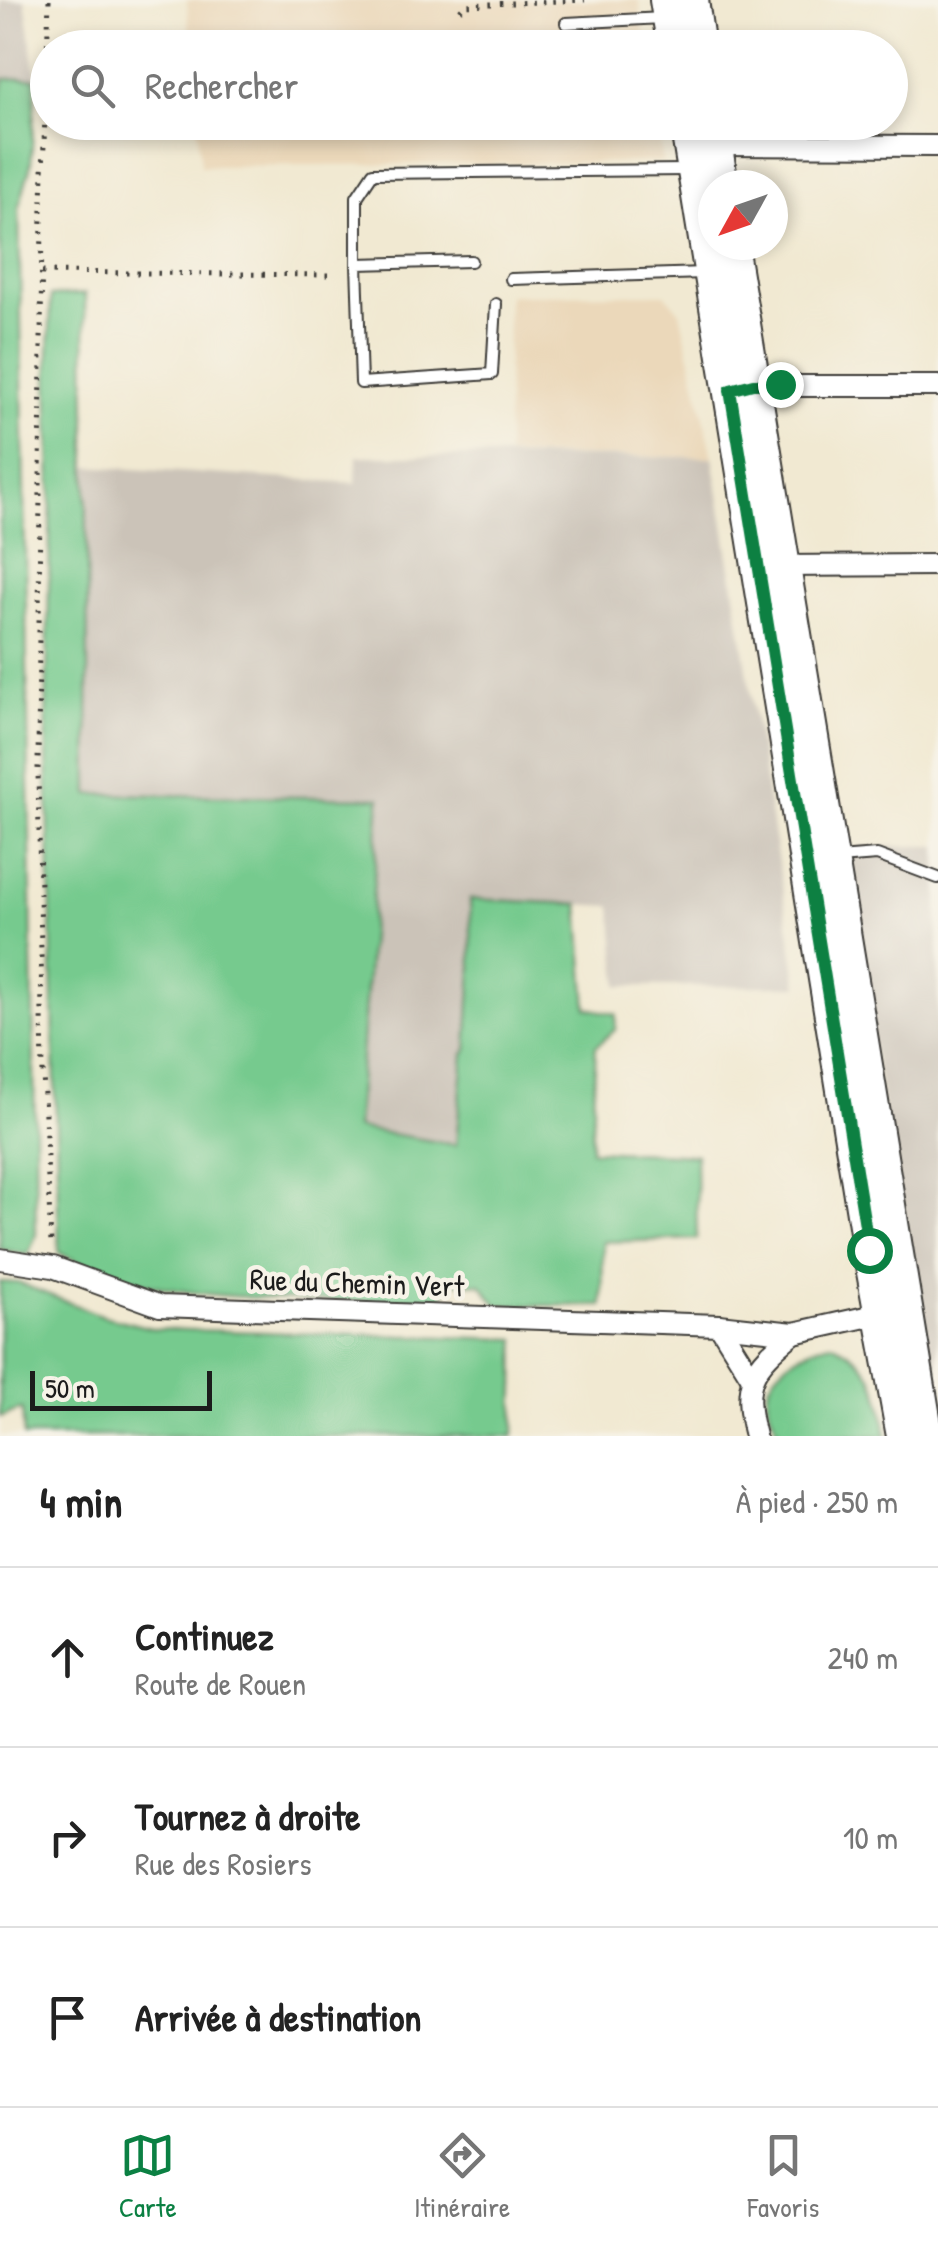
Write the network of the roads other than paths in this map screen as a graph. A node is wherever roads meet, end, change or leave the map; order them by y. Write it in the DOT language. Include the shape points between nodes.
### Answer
graph roads {
  1 [pos="682,21"];
  2 [pos="566,23"];
  3 [pos="938,146"];
  4 [pos="705,151"];
  5 [pos="470,262"];
  6 [pos="726,263"];
  7 [pos="357,264"];
  8 [pos="511,279"];
  9 [pos="496,304"];
  10 [pos="938,386"];
  11 [pos="741,387"];
  12 [pos="771,566"];
  13 [pos="938,566"];
  14 [pos="819,860"];
  15 [pos="938,878"];
  16 [pos="0,1259"];
  17 [pos="893,1311"];
  18 [pos="720,1325"];
  19 [pos="794,1333"];
  20 [pos="752,1378"];
  21 [pos="755,1436"];
  22 [pos="903,1436"];
  23 [pos="927,1436"];
  1 -- 2 [label="lane"];
  3 -- 4 [label="street"];
  4 -- 6 [label="main road"];
  4 -- 7 [label="lane" via="373,173 357,197"];
  5 -- 7 [label="lane"];
  6 -- 8 [label="lane"];
  6 -- 11 [label="main road"];
  7 -- 9 [label="lane" via="361,383 492,374"];
  10 -- 11 [label="street"];
  11 -- 12 [label="main road"];
  12 -- 13 [label="street"];
  12 -- 14 [label="main road"];
  14 -- 15 [label="lane" via="876,855"];
  14 -- 17 [label="main road"];
  16 -- 18 [label="street, Rue du Chemin Vert" via="53,1267 160,1306"];
  17 -- 19 [label="street, Rue du Chemin Vert"];
  17 -- 22 [label="main road"];
  17 -- 23 [label="main road"];
  18 -- 19 [label="street, Rue du Chemin Vert"];
  18 -- 20 [label="street"];
  19 -- 20 [label="street"];
  20 -- 21 [label="street" via="747,1406"];
}
